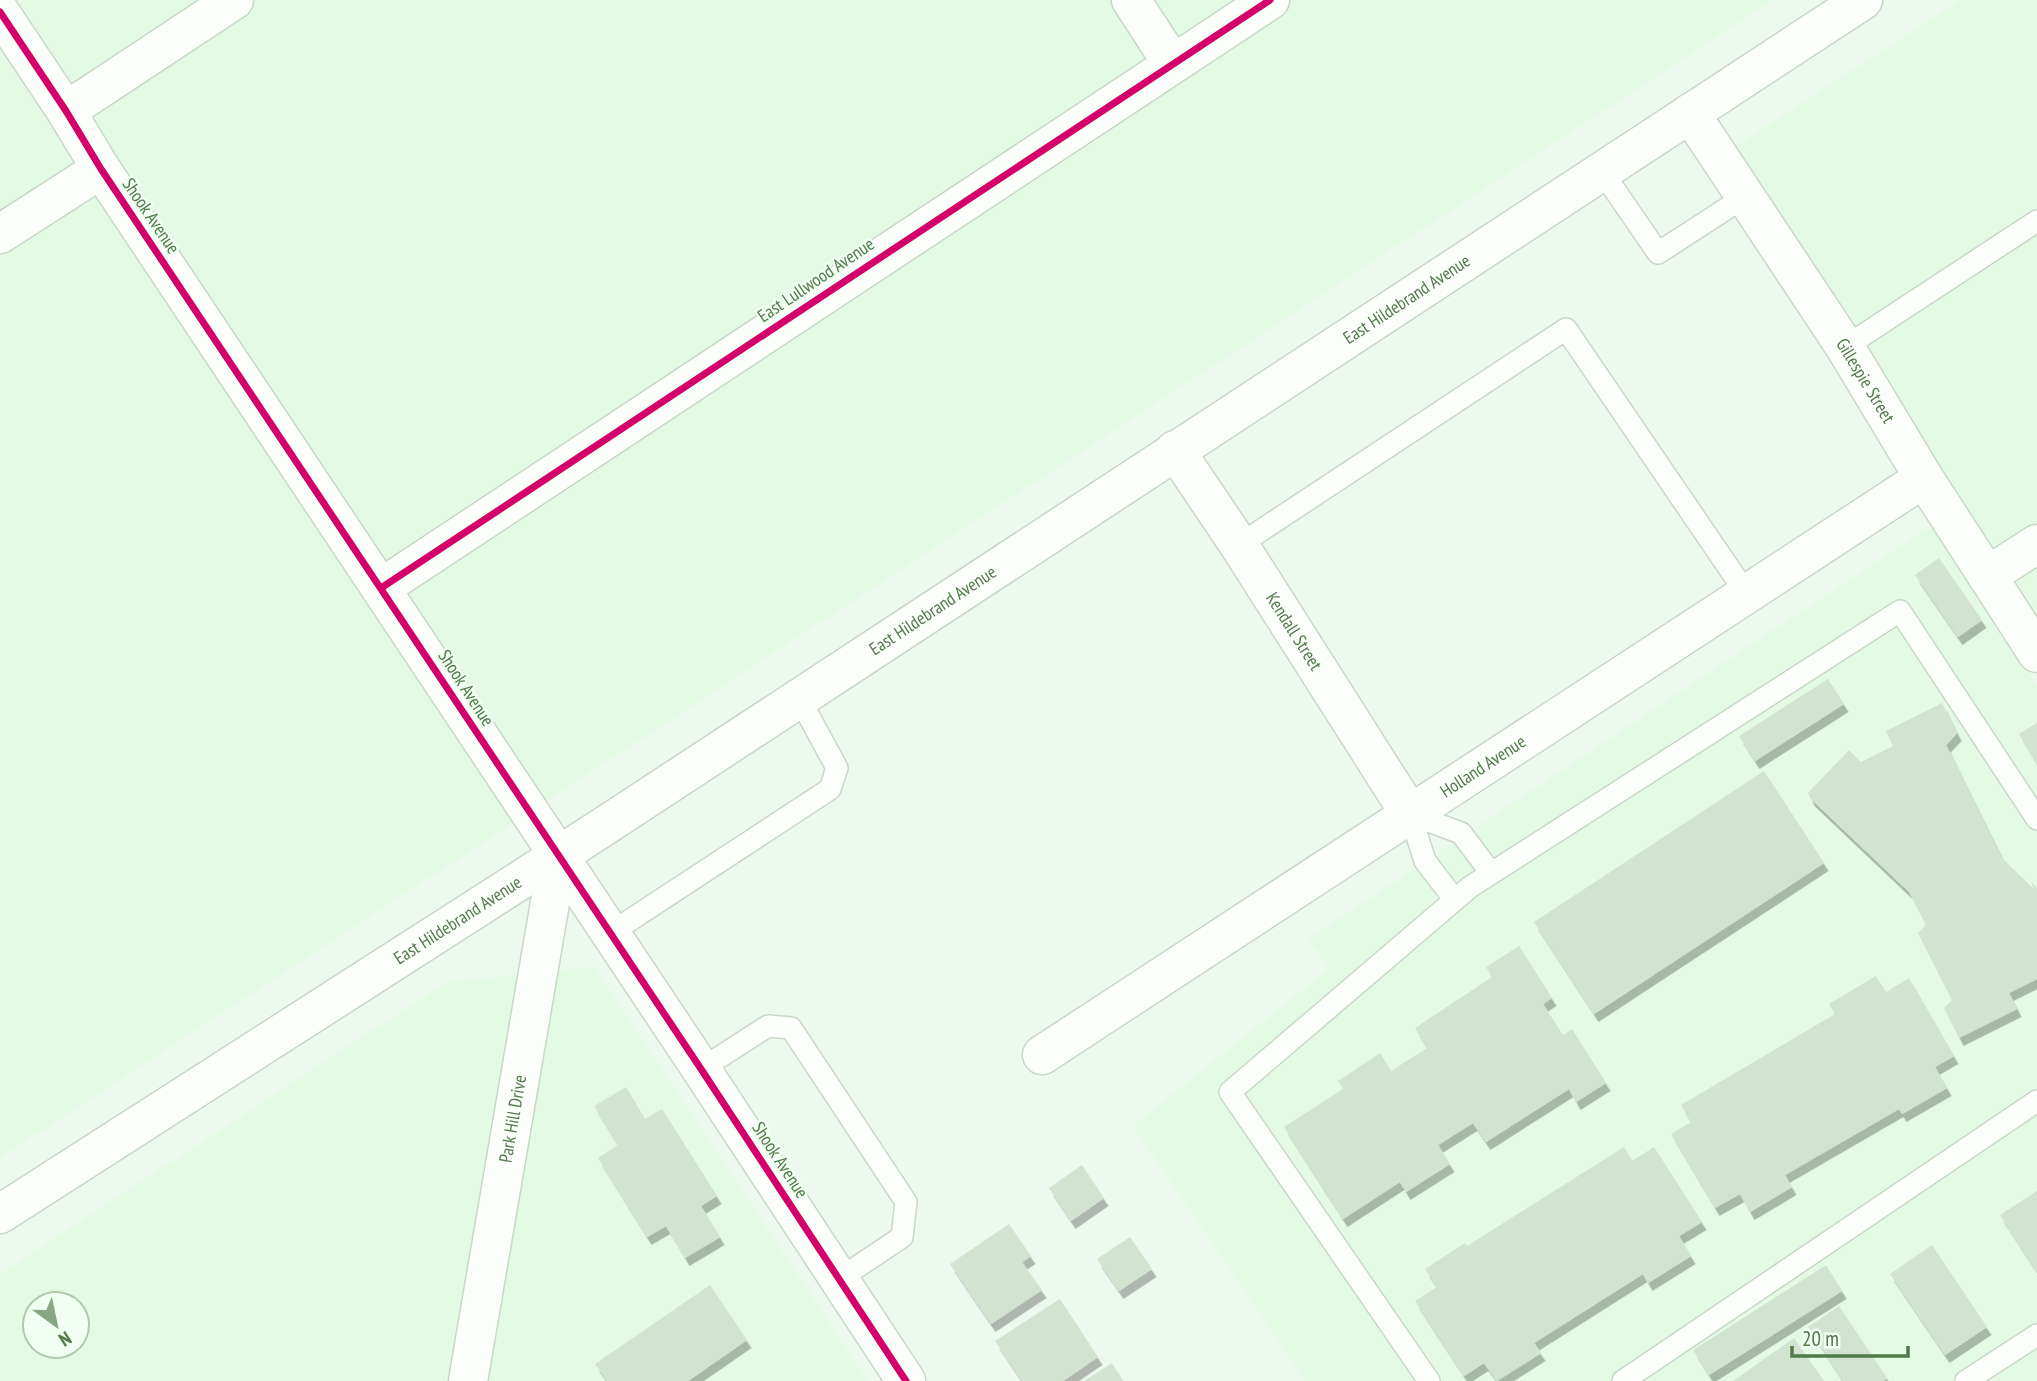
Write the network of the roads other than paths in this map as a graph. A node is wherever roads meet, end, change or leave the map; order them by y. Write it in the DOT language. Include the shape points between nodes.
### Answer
graph roads {
  1 [pos="234,0"];
  2 [pos="1131,0"];
  3 [pos="1270,0"];
  4 [pos="1863,0"];
  5 [pos="0,12"];
  6 [pos="1172,64"];
  7 [pos="66,111"];
  8 [pos="1690,113"];
  9 [pos="101,169"];
  10 [pos="1601,170"];
  11 [pos="1746,196"];
  12 [pos="2037,221"];
  13 [pos="0,234"];
  14 [pos="1844,347"];
  15 [pos="1175,450"];
  16 [pos="1924,478"];
  17 [pos="2037,544"];
  18 [pos="1238,545"];
  19 [pos="1987,576"];
  20 [pos="381,588"];
  21 [pos="1746,593"];
  22 [pos="2037,653"];
  23 [pos="799,698"];
  24 [pos="1410,814"];
  25 [pos="2037,819"];
  26 [pos="558,856"];
  27 [pos="1491,873"];
  28 [pos="1455,900"];
  29 [pos="609,933"];
  30 [pos="1042,1055"];
  31 [pos="701,1069"];
  32 [pos="2037,1101"];
  33 [pos="0,1214"];
  34 [pos="839,1279"];
  35 [pos="2037,1335"];
  36 [pos="468,1381"];
  37 [pos="906,1381"];
  38 [pos="1429,1381"];
  39 [pos="1623,1381"];
  40 [pos="1966,1381"];
  1 -- 7 [label="street"];
  2 -- 6 [label="street"];
  3 -- 6 [label="street, East Lullwood Avenue"];
  4 -- 8 [label="street, East Hildebrand Avenue"];
  5 -- 7 [label="street, Shook Avenue"];
  6 -- 20 [label="street, East Lullwood Avenue"];
  7 -- 9 [label="street, Shook Avenue"];
  8 -- 10 [label="street, East Hildebrand Avenue"];
  8 -- 11 [label="street, Gillespie Street"];
  9 -- 13 [label="street"];
  9 -- 20 [label="street, Shook Avenue"];
  10 -- 11 [label="lane" via="1658,253"];
  10 -- 15 [label="street, East Hildebrand Avenue"];
  11 -- 14 [label="street, Gillespie Street"];
  12 -- 14 [label="lane"];
  14 -- 16 [label="street, Gillespie Street"];
  15 -- 18 [label="street, Kendall Street"];
  15 -- 23 [label="street, East Hildebrand Avenue"];
  16 -- 19 [label="street, Gillespie Street"];
  16 -- 21 [label="street, Holland Avenue"];
  17 -- 19 [label="street"];
  18 -- 21 [label="lane" via="1566,329"];
  18 -- 24 [label="street, Kendall Street"];
  19 -- 22 [label="street, Gillespie Street"];
  20 -- 26 [label="street, Shook Avenue"];
  21 -- 24 [label="street, Holland Avenue"];
  23 -- 26 [label="street, East Hildebrand Avenue"];
  23 -- 29 [label="lane" via="837,768 830,789"];
  24 -- 27 [label="lane" via="1461,833"];
  24 -- 28 [label="lane" via="1425,860"];
  24 -- 30 [label="street, Holland Avenue"];
  25 -- 27 [label="lane" via="1900,611"];
  26 -- 29 [label="street, Shook Avenue"];
  26 -- 33 [label="street, East Hildebrand Avenue"];
  26 -- 36 [label="street, Park Hill Drive"];
  27 -- 28 [label="lane"];
  28 -- 38 [label="lane" via="1230,1092"];
  29 -- 31 [label="street, Shook Avenue"];
  31 -- 34 [label="street, Shook Avenue"];
  31 -- 34 [label="lane" via="768,1026 791,1028 906,1202 902,1237"];
  32 -- 39 [label="lane"];
  34 -- 37 [label="street, Shook Avenue"];
  35 -- 40 [label="lane"];
}
